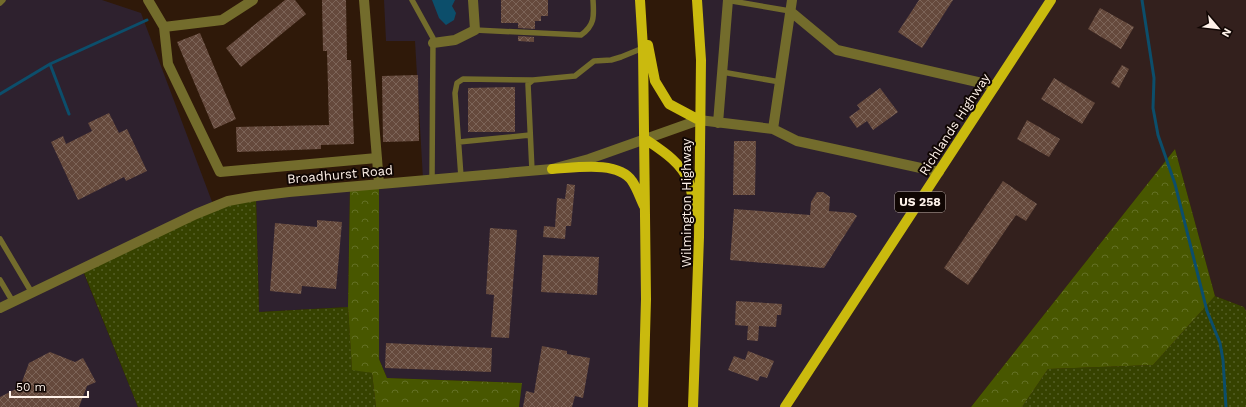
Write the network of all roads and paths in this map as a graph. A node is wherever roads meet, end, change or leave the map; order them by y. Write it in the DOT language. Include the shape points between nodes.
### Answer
graph roads {
  1 [pos="3,0"];
  2 [pos="148,0"];
  3 [pos="253,0"];
  4 [pos="364,0"];
  5 [pos="412,0"];
  6 [pos="473,0"];
  7 [pos="593,0"];
  8 [pos="640,0"];
  9 [pos="697,0"];
  10 [pos="725,0"];
  11 [pos="728,0"];
  12 [pos="792,0"];
  13 [pos="1051,0"];
  14 [pos="0,2"];
  15 [pos="790,11"];
  16 [pos="642,20"];
  17 [pos="164,27"];
  18 [pos="475,30"];
  19 [pos="433,43"];
  20 [pos="643,48"];
  21 [pos="722,72"];
  22 [pos="533,80"];
  23 [pos="780,82"];
  24 [pos="995,86"];
  25 [pos="699,120"];
  26 [pos="718,123"];
  27 [pos="773,129"];
  28 [pos="530,135"];
  29 [pos="644,139"];
  30 [pos="458,142"];
  31 [pos="377,158"];
  32 [pos="552,169"];
  33 [pos="532,170"];
  34 [pos="939,172"];
  35 [pos="461,176"];
  36 [pos="432,179"];
  37 [pos="379,183"];
  38 [pos="645,209"];
  39 [pos="699,237"];
  40 [pos="0,239"];
  41 [pos="0,280"];
  42 [pos="32,293"];
  43 [pos="13,302"];
  44 [pos="0,308"];
  45 [pos="693,402"];
  46 [pos="786,406"];
  47 [pos="643,407"];
  48 [pos="698,407"];
  1 -- 14 [label="lane"];
  2 -- 17 [label="street"];
  3 -- 17 [label="street" via="222,20"];
  4 -- 31 [label="street"];
  5 -- 19 [label="lane" via="433,38"];
  6 -- 18 [label="street"];
  7 -- 18 [label="lane" via="593,22 581,35"];
  8 -- 16 [label="main road"];
  9 -- 25 [label="main road, Wilmington Highway" via="701,60"];
  10 -- 11 [label="lane"];
  11 -- 15 [label="lane"];
  11 -- 21 [label="street"];
  12 -- 15 [label="street"];
  13 -- 24 [label="main road, Richlands Highway / US 258"];
  15 -- 23 [label="street"];
  15 -- 24 [label="street" via="837,50"];
  16 -- 20 [label="main road"];
  16 -- 25 [label="main road" via="655,81 669,104"];
  17 -- 31 [label="street" via="168,64 220,172"];
  18 -- 19 [label="street" via="455,40"];
  19 -- 36 [label="lane"];
  20 -- 22 [label="lane" via="611,60 594,61 575,76"];
  20 -- 29 [label="main road"];
  21 -- 23 [label="lane"];
  21 -- 26 [label="street"];
  22 -- 28 [label="lane" via="528,84"];
  22 -- 30 [label="lane" via="463,79 457,83 455,93"];
  23 -- 27 [label="street"];
  24 -- 34 [label="main road, Richlands Highway / US 258"];
  25 -- 26 [label="street"];
  25 -- 29 [label="street, Broadhurst Road"];
  25 -- 39 [label="main road, Wilmington Highway"];
  26 -- 27 [label="street"];
  27 -- 34 [label="street" via="797,141"];
  28 -- 30 [label="lane"];
  28 -- 33 [label="lane"];
  29 -- 32 [label="street, Broadhurst Road"];
  29 -- 38 [label="main road"];
  29 -- 39 [label="main road" via="679,164 688,181"];
  30 -- 35 [label="lane"];
  31 -- 37 [label="street"];
  32 -- 33 [label="street, Broadhurst Road"];
  32 -- 38 [label="main road" via="598,166 618,170 631,180"];
  33 -- 35 [label="street, Broadhurst Road"];
  34 -- 46 [label="main road, Richlands Highway / US 258"];
  35 -- 36 [label="street, Broadhurst Road"];
  36 -- 37 [label="street, Broadhurst Road"];
  37 -- 42 [label="street, Broadhurst Road" via="228,201"];
  38 -- 47 [label="main road"];
  39 -- 45 [label="main road, Wilmington Highway"];
  40 -- 42 [label="lane"];
  41 -- 43 [label="lane"];
  42 -- 43 [label="street, Broadhurst Road"];
  43 -- 44 [label="street, Broadhurst Road"];
  45 -- 48 [label="main road"];
}
